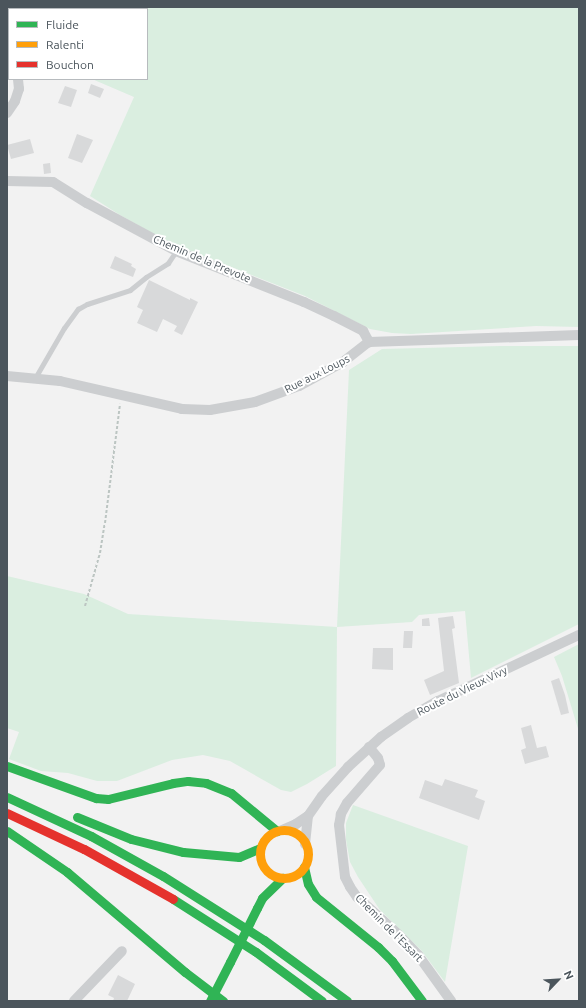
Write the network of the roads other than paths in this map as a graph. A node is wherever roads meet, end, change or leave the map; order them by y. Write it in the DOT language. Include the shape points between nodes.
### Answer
graph roads {
  1 [pos="18,80"];
  2 [pos="7,113"];
  3 [pos="7,181"];
  4 [pos="176,251"];
  5 [pos="579,335"];
  6 [pos="369,342"];
  7 [pos="7,376"];
  8 [pos="34,378"];
  9 [pos="579,635"];
  10 [pos="370,747"];
  11 [pos="7,766"];
  12 [pos="7,796"];
  13 [pos="7,813"];
  14 [pos="256,814"];
  15 [pos="308,816"];
  16 [pos="279,831"];
  17 [pos="7,832"];
  18 [pos="265,839"];
  19 [pos="305,844"];
  20 [pos="260,848"];
  21 [pos="262,865"];
  22 [pos="304,867"];
  23 [pos="283,878"];
  24 [pos="262,898"];
  25 [pos="122,951"];
  26 [pos="212,998"];
  27 [pos="74,1001"];
  28 [pos="223,1001"];
  29 [pos="322,1001"];
  30 [pos="346,1001"];
  31 [pos="422,1001"];
  32 [pos="450,1001"];
  1 -- 2 [label="street" via="15,101"];
  3 -- 4 [label="street, Chemin de la Prevote" via="53,182"];
  4 -- 6 [label="street, Chemin de la Prevote" via="304,302 363,331"];
  4 -- 8 [label="lane" via="168,263 130,290 78,309"];
  5 -- 6 [label="street"];
  6 -- 8 [label="street, Rue aux Loups" via="343,362 299,386 255,402 210,410 182,409"];
  7 -- 8 [label="street, Rue aux Loups"];
  9 -- 10 [label="street, Route du Vieux Vivy" via="423,709"];
  10 -- 15 [label="street, Route du Vieux Vivy" via="332,784"];
  10 -- 32 [label="street, Chemin de l'Essart" via="380,765 347,803 341,814 339,825 345,877 357,897 418,955"];
  11 -- 14 [label="main road" via="96,798 108,799 173,783 206,783 231,793"];
  12 -- 20 [label="main road" via="62,812 138,841 183,852 239,857"];
  12 -- 30 [label="main road" via="91,836 164,876 252,932"];
  13 -- 29 [label="main road" via="84,849 190,909 256,952"];
  14 -- 16 [label="main road"];
  14 -- 18 [label="main road"];
  15 -- 16 [label="street, Route du Vieux Vivy"];
  15 -- 19 [label="street"];
  16 -- 18 [label="main road"];
  16 -- 19 [label="main road" via="296,833"];
  17 -- 26 [label="main road" via="67,872"];
  18 -- 20 [label="main road"];
  19 -- 22 [label="main road" via="307,860"];
  20 -- 21 [label="main road"];
  21 -- 23 [label="main road" via="271,874"];
  21 -- 24 [label="main road"];
  22 -- 23 [label="main road" via="298,873"];
  22 -- 31 [label="main road" via="308,884 316,897 378,947 392,961"];
  23 -- 24 [label="main road"];
  24 -- 26 [label="main road, bridge"];
  25 -- 27 [label="street"];
  26 -- 28 [label="main road"];
}
